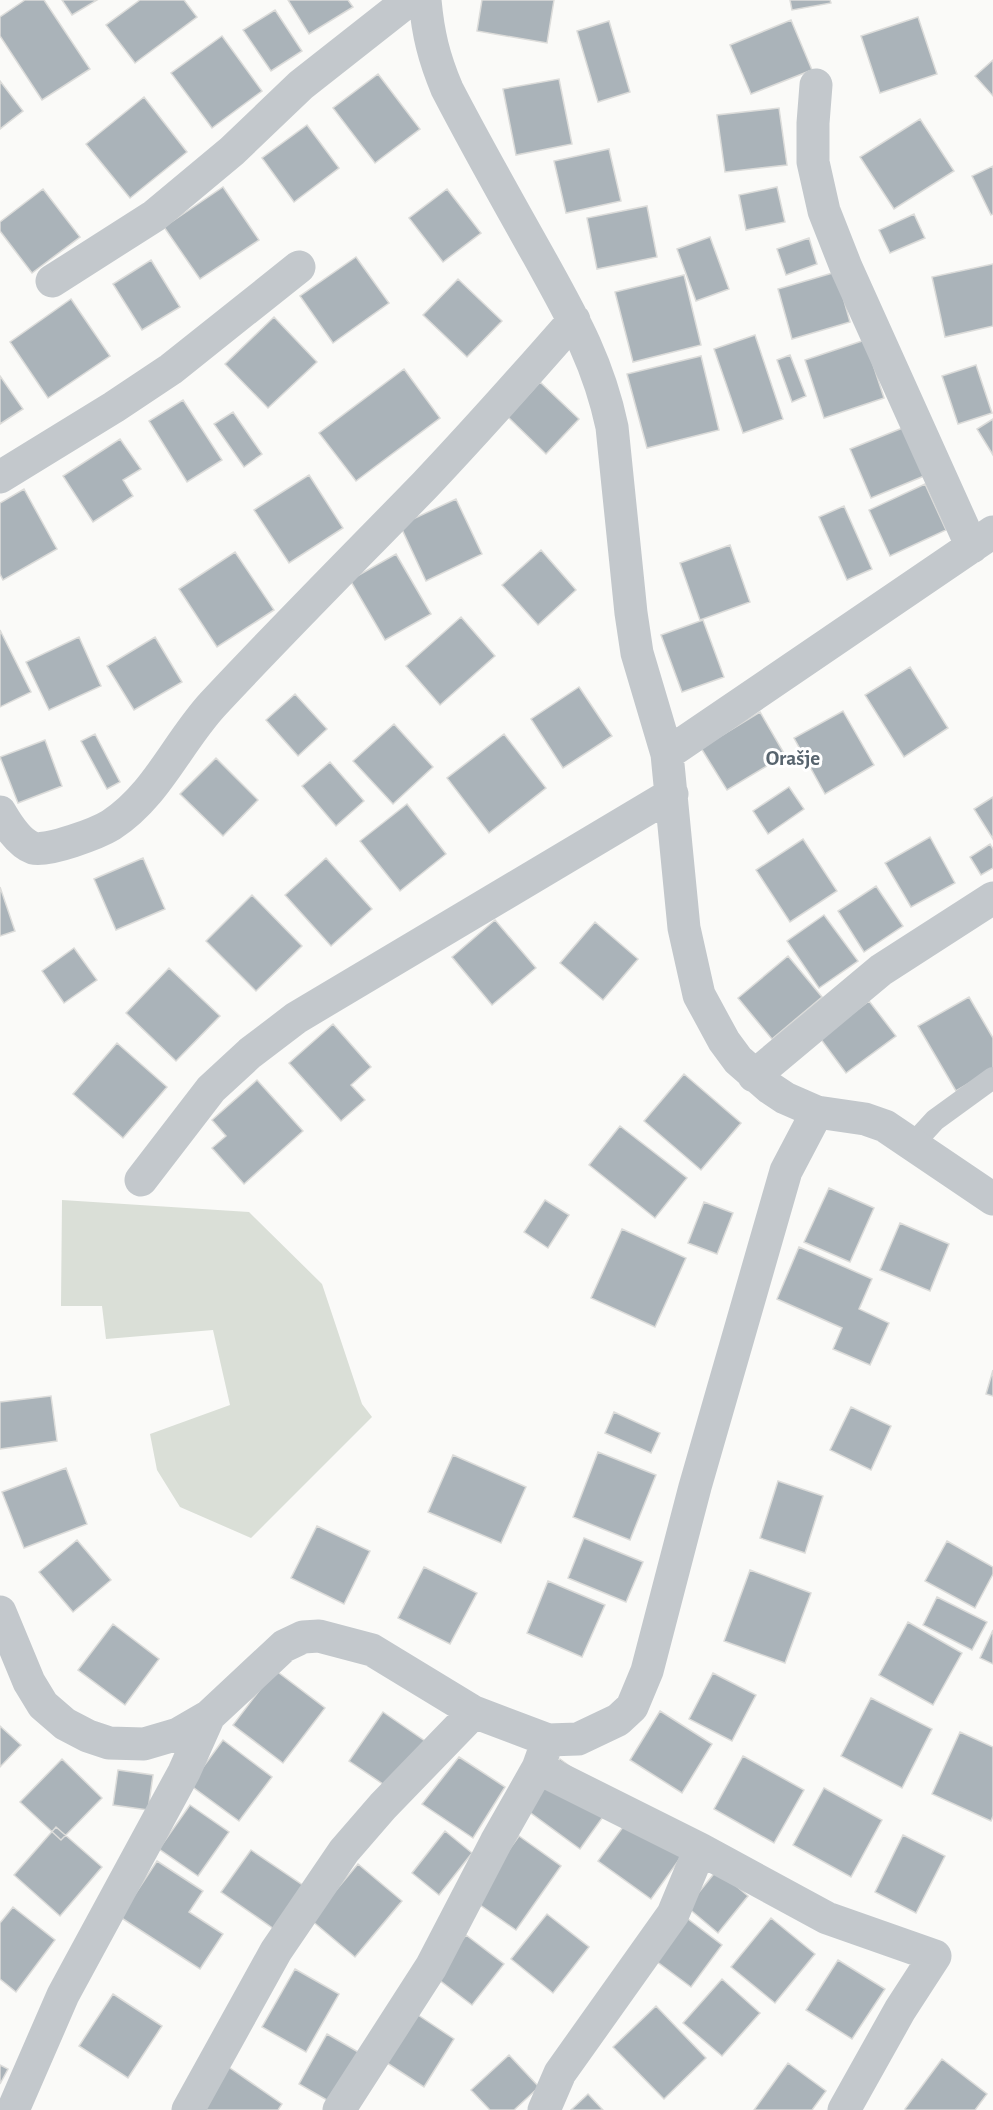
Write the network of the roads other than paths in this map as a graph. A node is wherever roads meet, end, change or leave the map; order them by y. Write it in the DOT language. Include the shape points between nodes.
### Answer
graph roads {
  1 [pos="409,0"];
  2 [pos="425,0"];
  3 [pos="816,85"];
  4 [pos="299,267"];
  5 [pos="52,281"];
  6 [pos="574,320"];
  7 [pos="0,477"];
  8 [pos="983,540"];
  9 [pos="668,754"];
  10 [pos="672,794"];
  11 [pos="0,812"];
  12 [pos="993,898"];
  13 [pos="754,1076"];
  14 [pos="993,1078"];
  15 [pos="817,1112"];
  16 [pos="912,1145"];
  17 [pos="141,1180"];
  18 [pos="993,1199"];
  19 [pos="0,1612"];
  20 [pos="474,1712"];
  21 [pos="209,1716"];
  22 [pos="543,1754"];
  23 [pos="700,1849"];
  24 [pos="13,2110"];
  25 [pos="188,2110"];
  26 [pos="339,2110"];
  27 [pos="544,2110"];
  28 [pos="844,2110"];
  1 -- 5 [label="street" via="301,85 154,216"];
  2 -- 6 [label="street" via="434,57 447,90"];
  3 -- 8 [label="street" via="813,162 824,211 846,267"];
  4 -- 7 [label="street" via="171,369"];
  6 -- 9 [label="street" via="606,396 630,613 637,653"];
  6 -- 11 [label="street" via="432,478 208,709 139,802 110,826 43,848 33,848 21,840"];
  8 -- 9 [label="street"];
  9 -- 10 [label="street"];
  10 -- 13 [label="street" via="684,928 699,995 724,1041"];
  10 -- 17 [label="street" via="296,1018 211,1089"];
  12 -- 13 [label="street" via="881,970"];
  13 -- 15 [label="street" via="785,1098"];
  14 -- 16 [label="lane" via="935,1120"];
  15 -- 16 [label="street" via="865,1119 885,1126"];
  15 -- 22 [label="street" via="786,1171 695,1486 647,1671 632,1707 618,1720"];
  16 -- 18 [label="street"];
  19 -- 21 [label="street" via="29,1682 43,1705 65,1724 88,1736 109,1743 144,1744 178,1734"];
  20 -- 21 [label="street" via="372,1650 319,1636 303,1637 285,1646"];
  20 -- 22 [label="street"];
  20 -- 25 [label="street" via="382,1806 345,1851 276,1952"];
  21 -- 24 [label="street" via="184,1772 63,1995"];
  22 -- 23 [label="street"];
  22 -- 26 [label="street" via="431,1967"];
  23 -- 27 [label="street" via="673,1914 560,2073"];
  23 -- 28 [label="street" via="826,1918 935,1956"];
}
